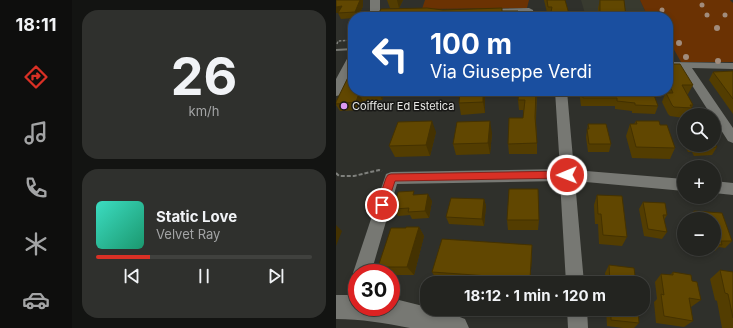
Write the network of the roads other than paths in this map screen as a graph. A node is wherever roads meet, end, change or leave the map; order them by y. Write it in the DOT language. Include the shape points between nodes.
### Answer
graph roads {
  1 [pos="375,0"];
  2 [pos="474,11"];
  3 [pos="379,12"];
  4 [pos="529,12"];
  5 [pos="348,49"];
  6 [pos="336,50"];
  7 [pos="673,65"];
  8 [pos="685,66"];
  9 [pos="733,66"];
  10 [pos="348,69"];
  11 [pos="336,92"];
  12 [pos="562,96"];
  13 [pos="733,138"];
  14 [pos="567,175"];
  15 [pos="677,184"];
  16 [pos="721,188"];
  17 [pos="733,189"];
  18 [pos="365,264"];
  19 [pos="574,276"];
  20 [pos="400,312"];
  21 [pos="577,316"];
  22 [pos="456,328"];
  23 [pos="578,328"];
  1 -- 3 [label="street"];
  2 -- 4 [label="street"];
  5 -- 6 [label="lane"];
  7 -- 8 [label="street"];
  8 -- 9 [label="street"];
  8 -- 13 [label="street"];
  10 -- 11 [label="street"];
  12 -- 14 [label="street"];
  14 -- 15 [label="street"];
  14 -- 18 [label="street" via="391,178"];
  14 -- 19 [label="street"];
  16 -- 17 [label="street"];
  20 -- 22 [label="street"];
  21 -- 23 [label="street"];
}
